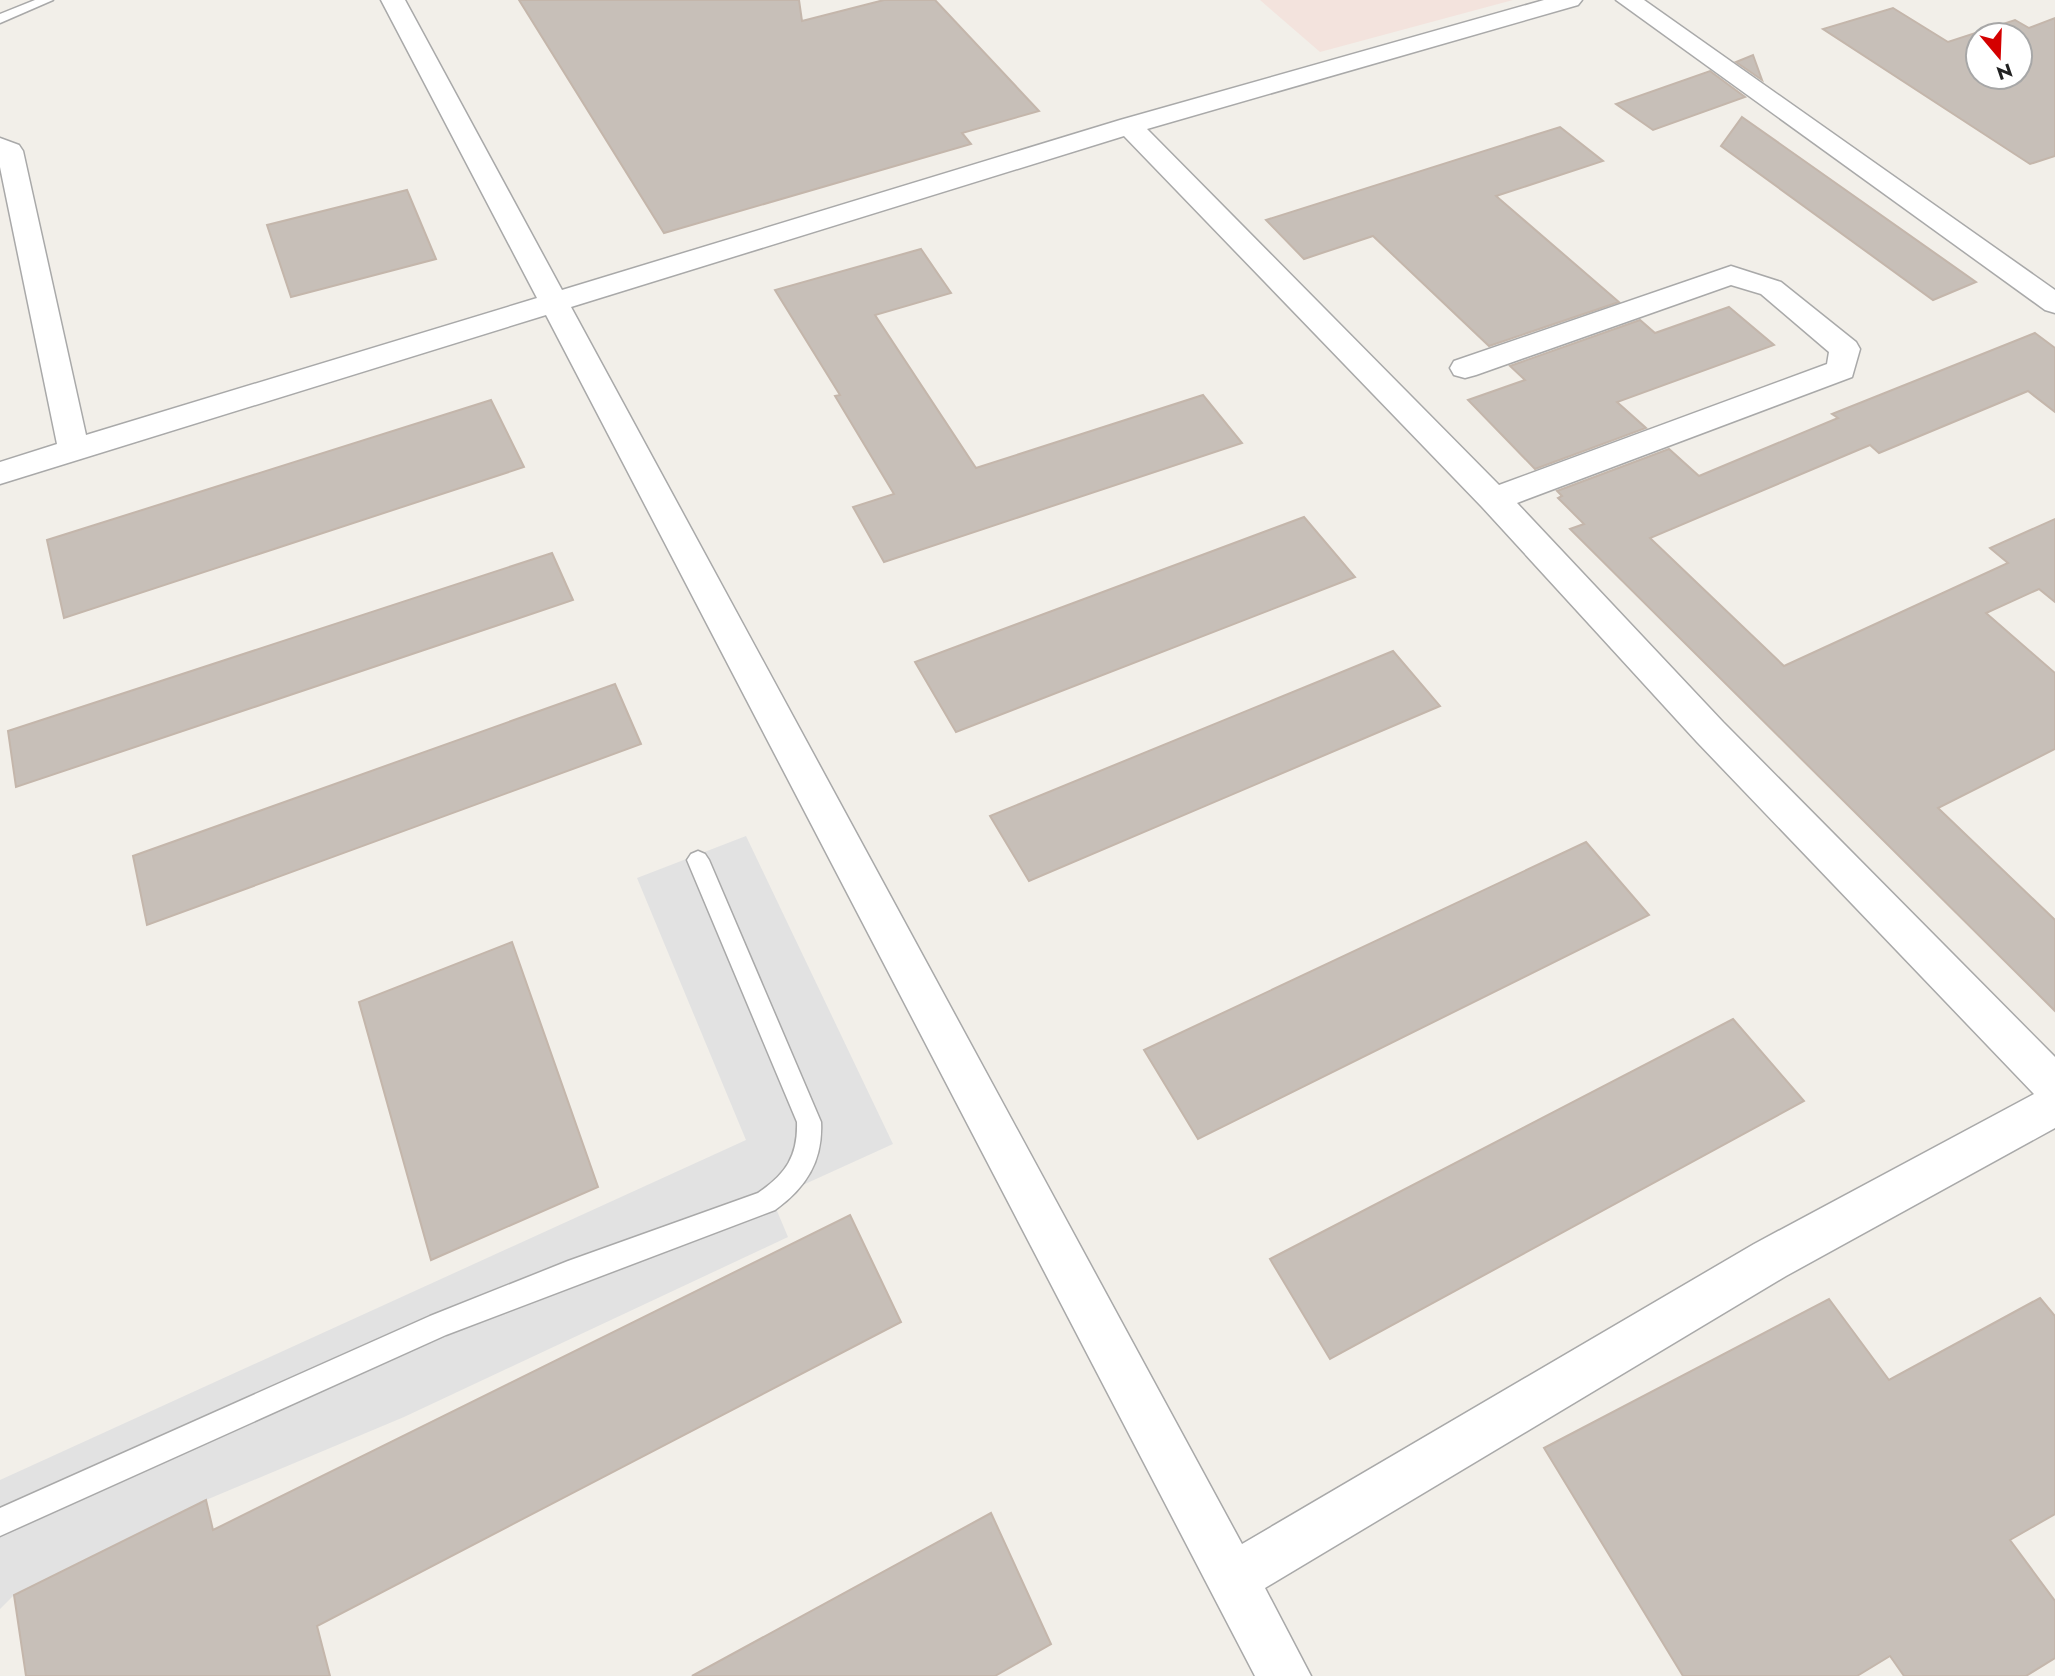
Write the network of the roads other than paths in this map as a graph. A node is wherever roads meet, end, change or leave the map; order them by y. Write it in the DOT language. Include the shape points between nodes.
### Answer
graph roads {
  1 [pos="46,0"];
  2 [pos="393,0"];
  3 [pos="1570,0"];
  4 [pos="1628,0"];
  5 [pos="0,19"];
  6 [pos="1129,126"];
  7 [pos="0,146"];
  8 [pos="2055,268"];
  9 [pos="2021,279"];
  10 [pos="552,301"];
  11 [pos="2055,304"];
  12 [pos="1465,368"];
  13 [pos="74,452"];
  14 [pos="0,473"];
  15 [pos="1494,499"];
  16 [pos="698,860"];
  17 [pos="2055,1086"];
  18 [pos="2055,1105"];
  19 [pos="0,1522"];
  20 [pos="1232,1578"];
  21 [pos="1284,1676"];
  1 -- 5 [label="lane"];
  2 -- 10 [label="street"];
  3 -- 6 [label="street"];
  4 -- 9 [label="street"];
  6 -- 10 [label="street"];
  6 -- 15 [label="street"];
  7 -- 13 [label="street" via="10,151"];
  8 -- 9 [label="street"];
  9 -- 11 [label="street"];
  10 -- 13 [label="street"];
  10 -- 20 [label="street"];
  12 -- 15 [label="street" via="1731,275 1771,288 1845,349 1841,370"];
  13 -- 14 [label="street"];
  15 -- 17 [label="street" via="1710,732"];
  16 -- 19 [label="lane" via="809,1122 807,1158 784,1191 766,1202 405,1339"];
  18 -- 20 [label="street" via="1770,1260"];
  20 -- 21 [label="street"];
}
